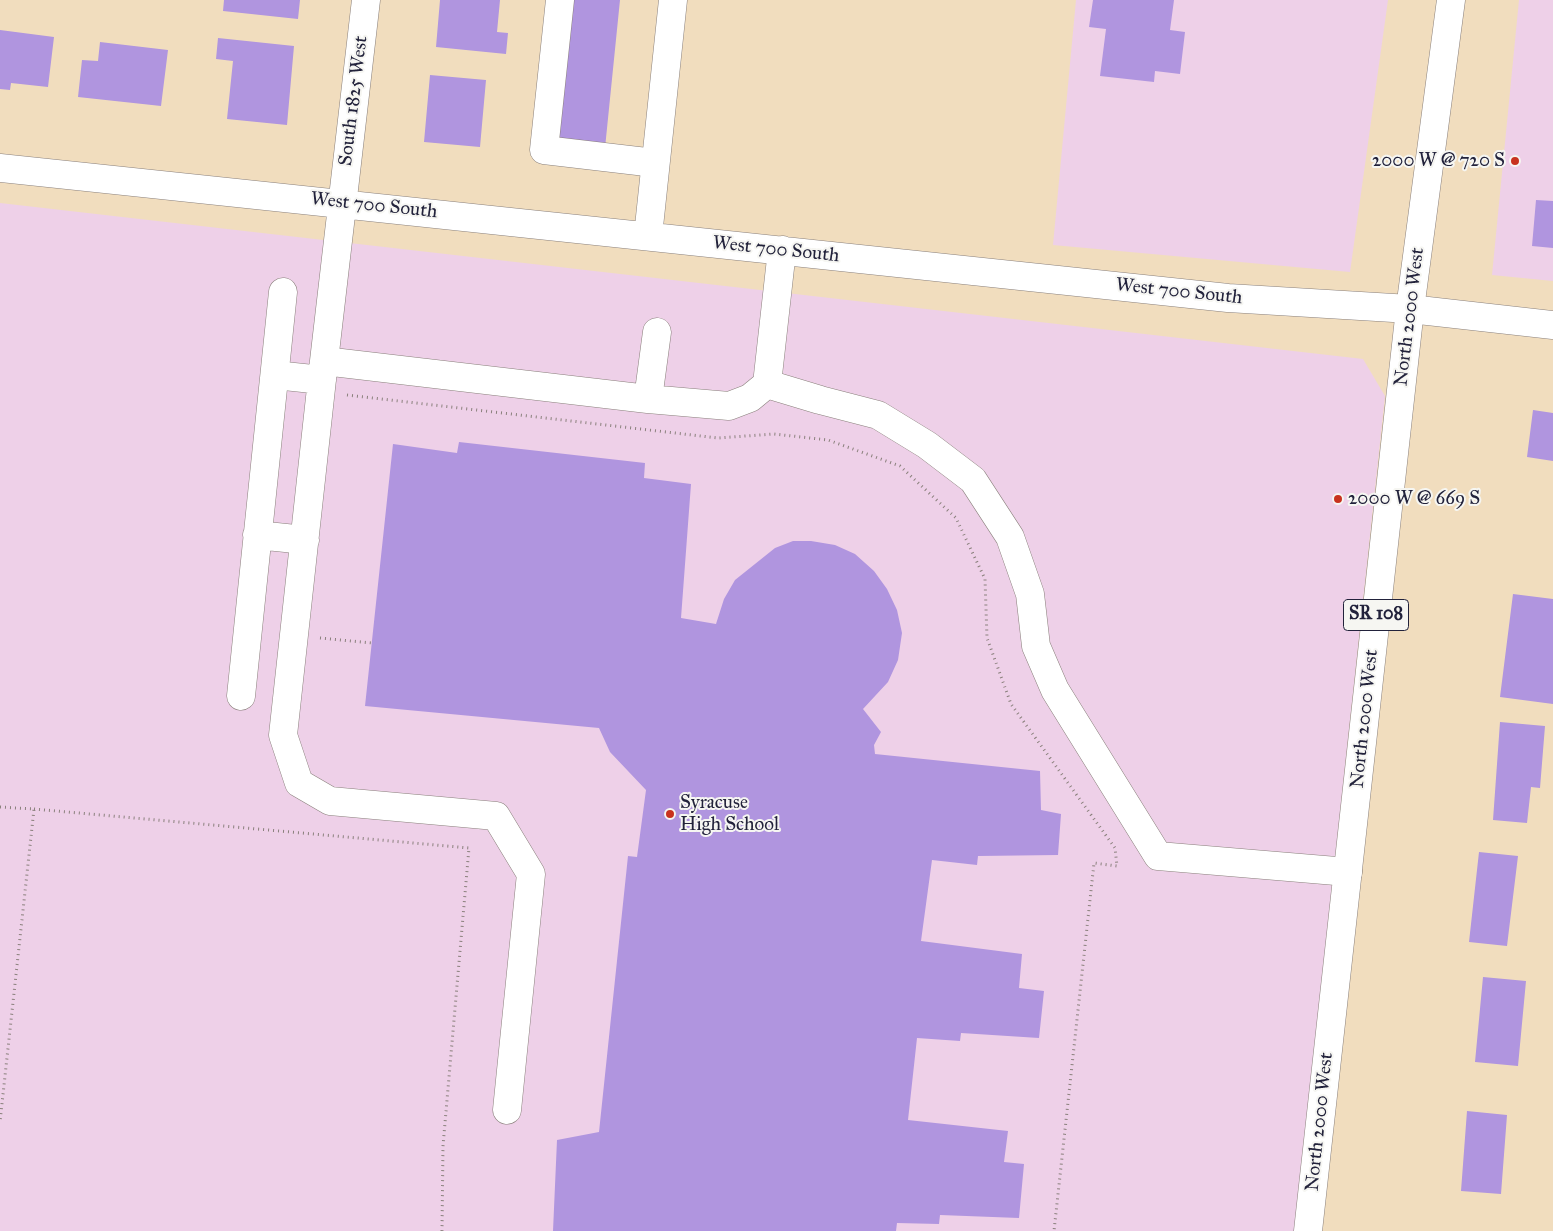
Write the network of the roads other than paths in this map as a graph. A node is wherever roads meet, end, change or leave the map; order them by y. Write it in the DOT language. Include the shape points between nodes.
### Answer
graph roads {
  1 [pos="366,0"];
  2 [pos="560,0"];
  3 [pos="673,0"];
  4 [pos="1451,0"];
  5 [pos="655,163"];
  6 [pos="0,168"];
  7 [pos="342,203"];
  8 [pos="648,236"];
  9 [pos="782,250"];
  10 [pos="283,292"];
  11 [pos="1410,309"];
  12 [pos="1553,325"];
  13 [pos="657,332"];
  14 [pos="275,375"];
  15 [pos="329,378"];
  16 [pos="768,384"];
  17 [pos="648,399"];
  18 [pos="257,535"];
  19 [pos="305,540"];
  20 [pos="241,696"];
  21 [pos="1348,872"];
  22 [pos="507,1110"];
  23 [pos="1308,1231"];
  1 -- 7 [label="street, South 1825 West"];
  2 -- 5 [label="street" via="544,150"];
  3 -- 5 [label="street"];
  4 -- 11 [label="street, North 2000 West / SR 108"];
  5 -- 8 [label="street"];
  6 -- 7 [label="street, West 700 South"];
  7 -- 8 [label="street, West 700 South"];
  7 -- 15 [label="street, South 1825 West"];
  8 -- 9 [label="street, West 700 South"];
  9 -- 11 [label="street, West 700 South" via="1228,298"];
  9 -- 16 [label="street"];
  10 -- 14 [label="street"];
  11 -- 12 [label="street, West 700 South"];
  11 -- 21 [label="street, North 2000 West / SR 108"];
  13 -- 17 [label="street"];
  14 -- 15 [label="street"];
  14 -- 18 [label="street"];
  15 -- 17 [label="street"];
  15 -- 19 [label="street, South 1825 West"];
  16 -- 17 [label="street" via="750,398 729,406"];
  16 -- 21 [label="street" via="878,416 927,444 972,480 1010,537 1030,594 1036,646 1055,690 1158,856"];
  18 -- 19 [label="street"];
  18 -- 20 [label="street"];
  19 -- 22 [label="street, South 1825 West" via="283,734 300,783 330,801 496,816 531,874"];
  21 -- 23 [label="street, North 2000 West / SR 108"];
}
